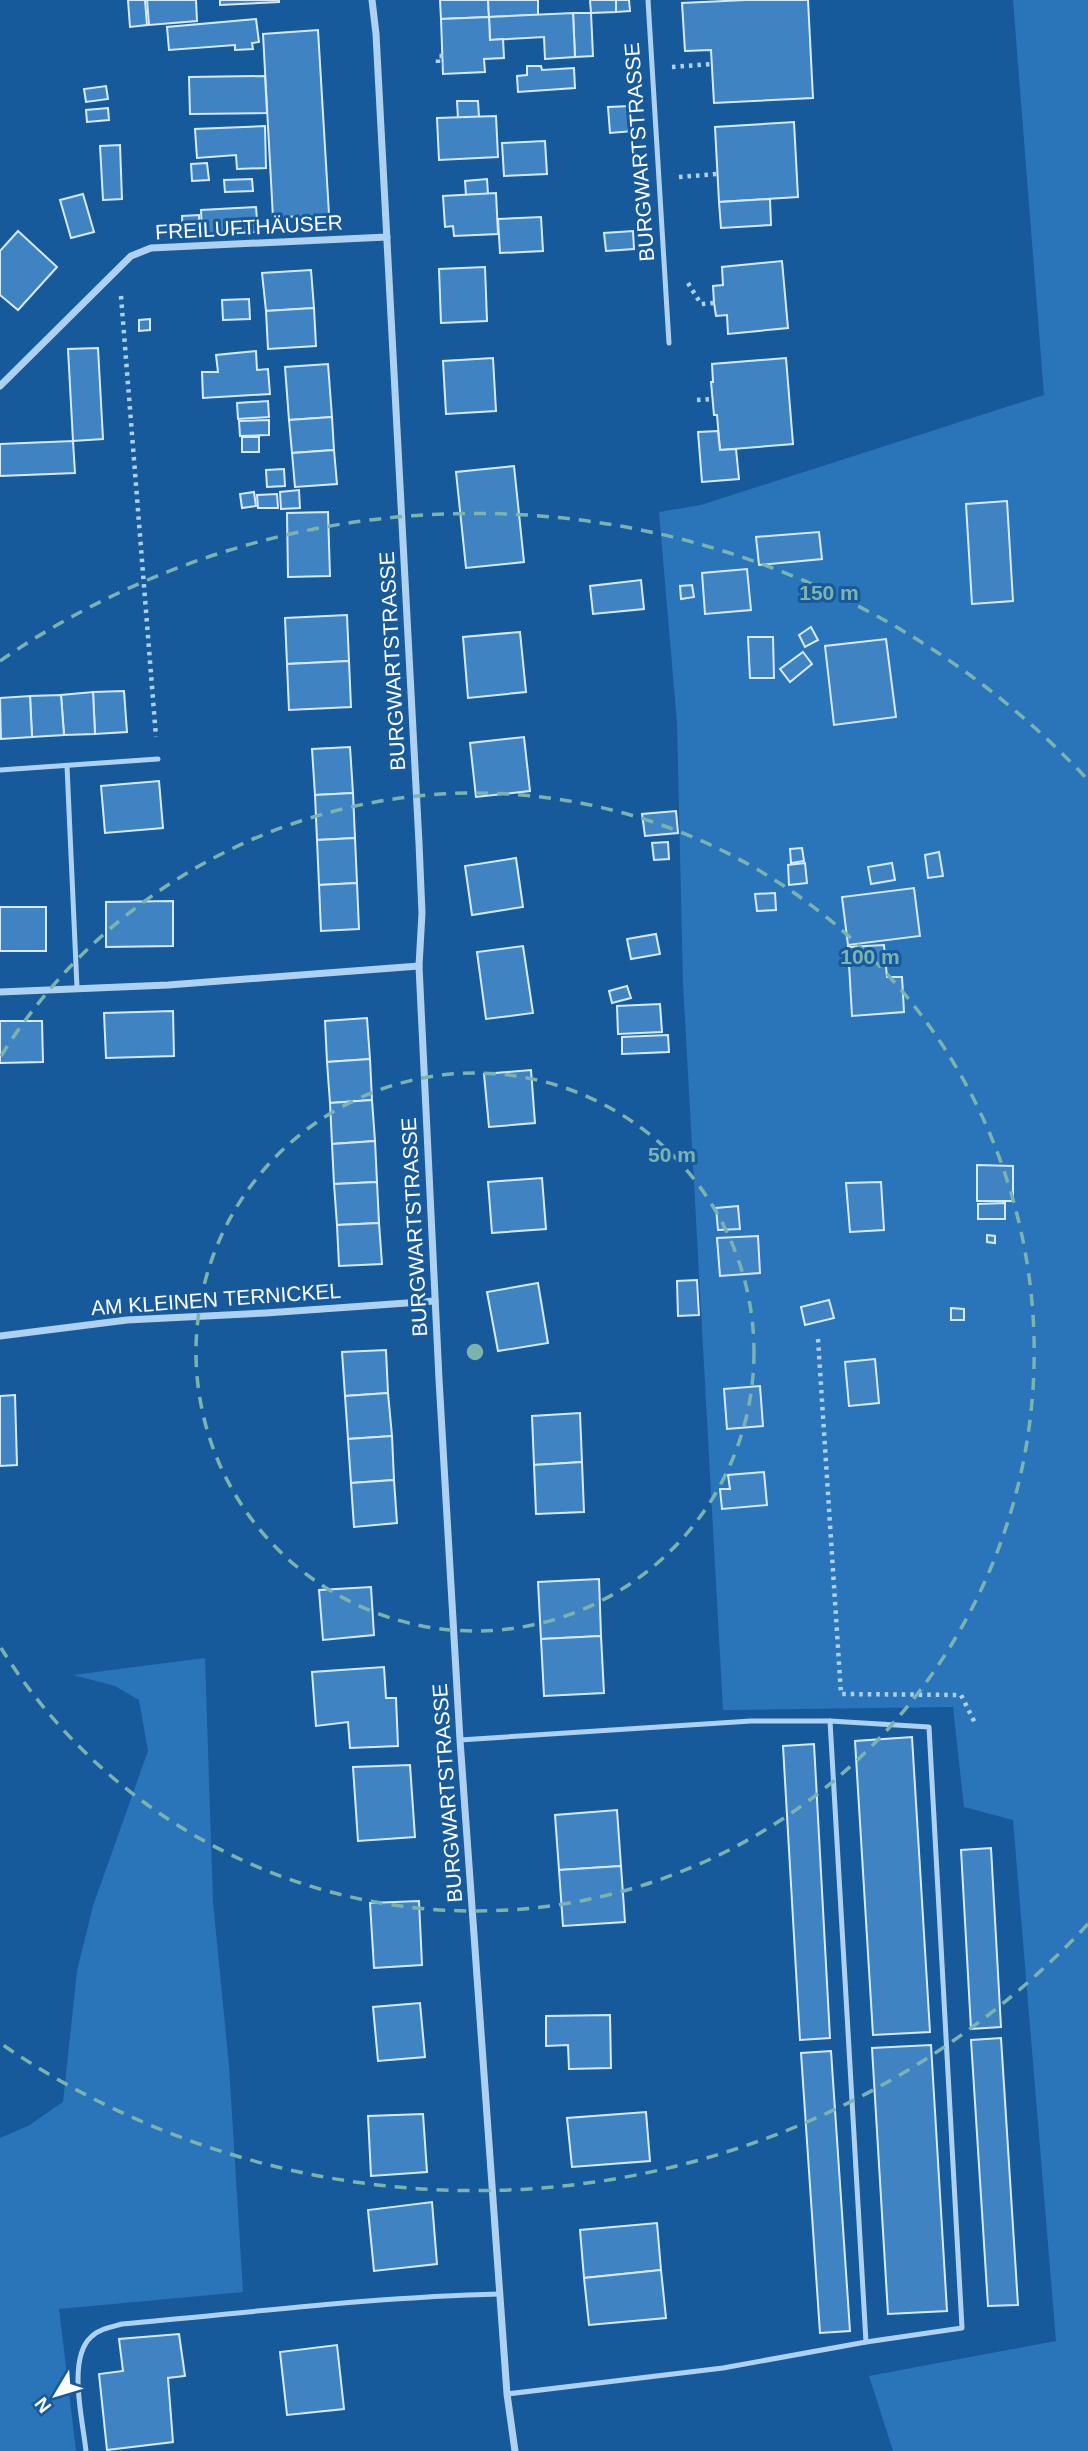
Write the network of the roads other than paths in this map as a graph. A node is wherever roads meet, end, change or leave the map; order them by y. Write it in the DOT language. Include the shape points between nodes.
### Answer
graph roads {
  1 [pos="372,0"];
  2 [pos="648,0"];
  3 [pos="387,237"];
  4 [pos="669,343"];
  5 [pos="0,386"];
  6 [pos="158,759"];
  7 [pos="67,766"];
  8 [pos="0,770"];
  9 [pos="419,965"];
  10 [pos="77,988"];
  11 [pos="0,992"];
  12 [pos="435,1301"];
  13 [pos="0,1336"];
  14 [pos="831,1721"];
  15 [pos="460,1740"];
  16 [pos="500,2294"];
  17 [pos="866,2342"];
  18 [pos="507,2394"];
  19 [pos="86,2451"];
  20 [pos="515,2451"];
  1 -- 3 [label="street, BURGWARTSTRASSE"];
  2 -- 4 [label="lane, BURGWARTSTRASSE"];
  3 -- 5 [label="street, FREILUFTHÄUSER" via="150,248 131,256"];
  3 -- 9 [label="street, BURGWARTSTRASSE" via="421,878"];
  6 -- 7 [label="lane"];
  7 -- 8 [label="lane"];
  7 -- 10 [label="lane"];
  9 -- 10 [label="street"];
  9 -- 12 [label="street, BURGWARTSTRASSE"];
  10 -- 11 [label="street"];
  12 -- 13 [label="street, AM KLEINEN TERNICKEL" via="127,1320"];
  12 -- 15 [label="street, BURGWARTSTRASSE"];
  14 -- 15 [label="lane" via="751,1721"];
  14 -- 17 [label="lane"];
  14 -- 17 [label="lane" via="929,1727 962,2328"];
  15 -- 16 [label="street, BURGWARTSTRASSE"];
  16 -- 18 [label="street, BURGWARTSTRASSE"];
  16 -- 19 [label="lane" via="443,2295 103,2329 83,2347 78,2361"];
  17 -- 18 [label="lane" via="723,2368"];
  18 -- 20 [label="street, BURGWARTSTRASSE"];
}
